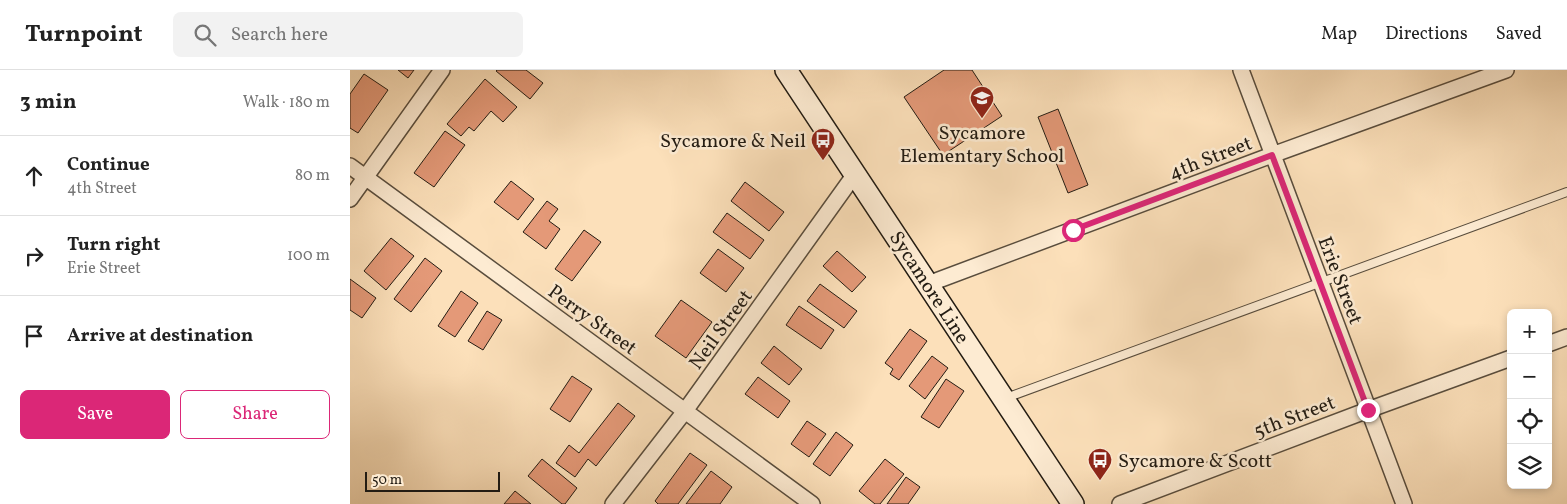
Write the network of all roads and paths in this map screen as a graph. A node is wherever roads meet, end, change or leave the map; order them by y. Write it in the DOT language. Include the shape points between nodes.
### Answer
graph roads {
  1 [pos="442,70"];
  2 [pos="786,70"];
  3 [pos="1241,70"];
  4 [pos="1506,70"];
  5 [pos="1272,155"];
  6 [pos="350,166"];
  7 [pos="855,174"];
  8 [pos="365,177"];
  9 [pos="1567,192"];
  10 [pos="350,199"];
  11 [pos="1321,282"];
  12 [pos="928,284"];
  13 [pos="1567,337"];
  14 [pos="1552,343"];
  15 [pos="1507,359"];
  16 [pos="1004,398"];
  17 [pos="1368,410"];
  18 [pos="685,411"];
  19 [pos="613,504"];
  20 [pos="812,504"];
  21 [pos="1073,504"];
  22 [pos="1120,504"];
  23 [pos="1404,504"];
  1 -- 8 [label="street"];
  2 -- 7 [label="street, Sycamore Line"];
  3 -- 5 [label="street, Erie Street"];
  4 -- 5 [label="street, 4th Street"];
  5 -- 11 [label="street, Erie Street"];
  5 -- 12 [label="street, 4th Street"];
  6 -- 8 [label="street, Perry Street"];
  7 -- 12 [label="street, Sycamore Line"];
  7 -- 18 [label="street, Neil Street"];
  8 -- 10 [label="street"];
  8 -- 18 [label="street, Perry Street"];
  9 -- 11 [label="lane"];
  11 -- 16 [label="lane"];
  11 -- 17 [label="street, Erie Street"];
  12 -- 16 [label="street, Sycamore Line"];
  13 -- 14 [label="street"];
  15 -- 17 [label="street, 5th Street"];
  16 -- 21 [label="street, Sycamore Line"];
  17 -- 22 [label="street, 5th Street"];
  17 -- 23 [label="street, Erie Street"];
  18 -- 19 [label="street, Neil Street"];
  18 -- 20 [label="street, Perry Street"];
}
